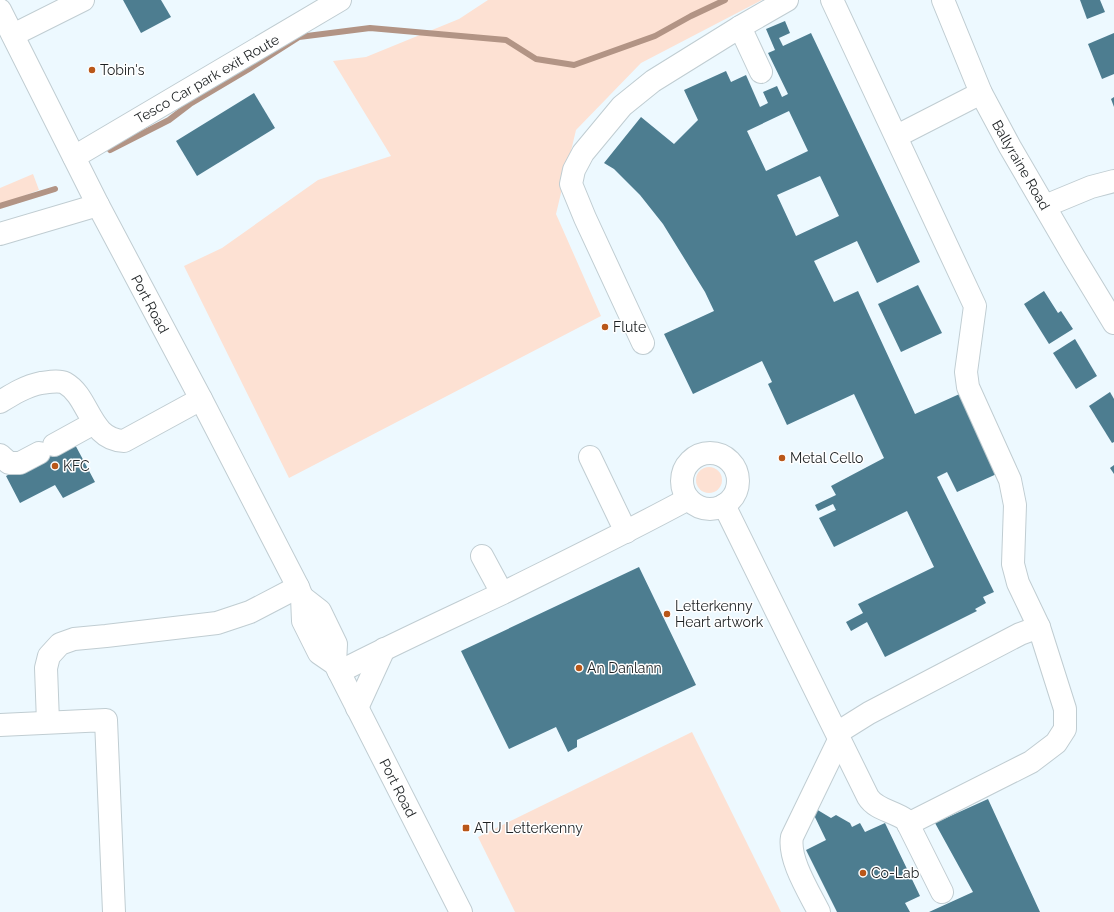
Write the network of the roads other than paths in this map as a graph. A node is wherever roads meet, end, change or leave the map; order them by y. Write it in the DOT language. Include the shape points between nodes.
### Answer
graph roads {
  1 [pos="83,0"];
  2 [pos="341,0"];
  3 [pos="787,0"];
  4 [pos="832,0"];
  5 [pos="943,0"];
  6 [pos="0,10"];
  7 [pos="740,27"];
  8 [pos="13,35"];
  9 [pos="761,72"];
  10 [pos="981,93"];
  11 [pos="897,136"];
  12 [pos="74,157"];
  13 [pos="1114,181"];
  14 [pos="98,205"];
  15 [pos="1045,206"];
  16 [pos="0,234"];
  17 [pos="1114,323"];
  18 [pos="643,343"];
  19 [pos="201,400"];
  20 [pos="0,402"];
  21 [pos="94,423"];
  22 [pos="0,455"];
  23 [pos="590,458"];
  24 [pos="688,499"];
  25 [pos="724,505"];
  26 [pos="626,532"];
  27 [pos="482,556"];
  28 [pos="300,592"];
  29 [pos="502,593"];
  30 [pos="1039,627"];
  31 [pos="384,649"];
  32 [pos="337,668"];
  33 [pos="357,708"];
  34 [pos="48,722"];
  35 [pos="0,725"];
  36 [pos="838,736"];
  37 [pos="908,824"];
  38 [pos="942,892"];
  39 [pos="114,912"];
  40 [pos="461,912"];
  41 [pos="819,912"];
  1 -- 8 [label="main road"];
  2 -- 12 [label="main road, Tesco Car park exit Route"];
  3 -- 7 [label="main road"];
  4 -- 11 [label="main road"];
  5 -- 10 [label="main road, Ballyraine Road"];
  6 -- 8 [label="main road, Port Road"];
  7 -- 9 [label="main road"];
  7 -- 18 [label="main road" via="653,81 622,106 583,153 574,170 571,184"];
  8 -- 12 [label="main road, Port Road"];
  10 -- 11 [label="main road"];
  10 -- 15 [label="main road, Ballyraine Road"];
  11 -- 30 [label="main road" via="976,306 966,372 968,387 1010,480 1015,505 1013,564 1018,584"];
  12 -- 14 [label="main road, Port Road"];
  13 -- 15 [label="main road" via="1091,187"];
  14 -- 16 [label="main road"];
  14 -- 19 [label="main road, Port Road"];
  15 -- 17 [label="main road, Ballyraine Road"];
  19 -- 21 [label="main road" via="124,441 115,441 106,436"];
  19 -- 28 [label="main road, Port Road"];
  20 -- 21 [label="main road" via="32,385 52,381 65,383 75,391"];
  21 -- 22 [label="main road" via="20,463 9,463"];
  23 -- 26 [label="main road"];
  24 -- 25 [label="main road" via="700,508 706,509"];
  24 -- 25 [label="main road" via="683,492 681,479 686,466 700,454 716,453 730,461 738,478 735,494"];
  24 -- 26 [label="main road"];
  25 -- 36 [label="main road"];
  26 -- 29 [label="main road"];
  27 -- 29 [label="main road"];
  28 -- 32 [label="main road, Port Road" via="320,611 336,644"];
  28 -- 34 [label="main road" via="217,623 74,639 60,644 49,656 46,668"];
  29 -- 31 [label="main road"];
  30 -- 36 [label="main road" via="1020,634 869,713"];
  30 -- 37 [label="main road" via="1065,709 1065,729 1056,743 1031,762"];
  31 -- 32 [label="main road"];
  31 -- 33 [label="main road"];
  32 -- 33 [label="main road, Port Road"];
  33 -- 40 [label="main road, Port Road"];
  34 -- 35 [label="main road"];
  34 -- 39 [label="main road" via="106,720"];
  36 -- 37 [label="main road" via="872,804 899,815"];
  36 -- 41 [label="main road" via="791,844 795,862"];
  37 -- 38 [label="main road"];
}
